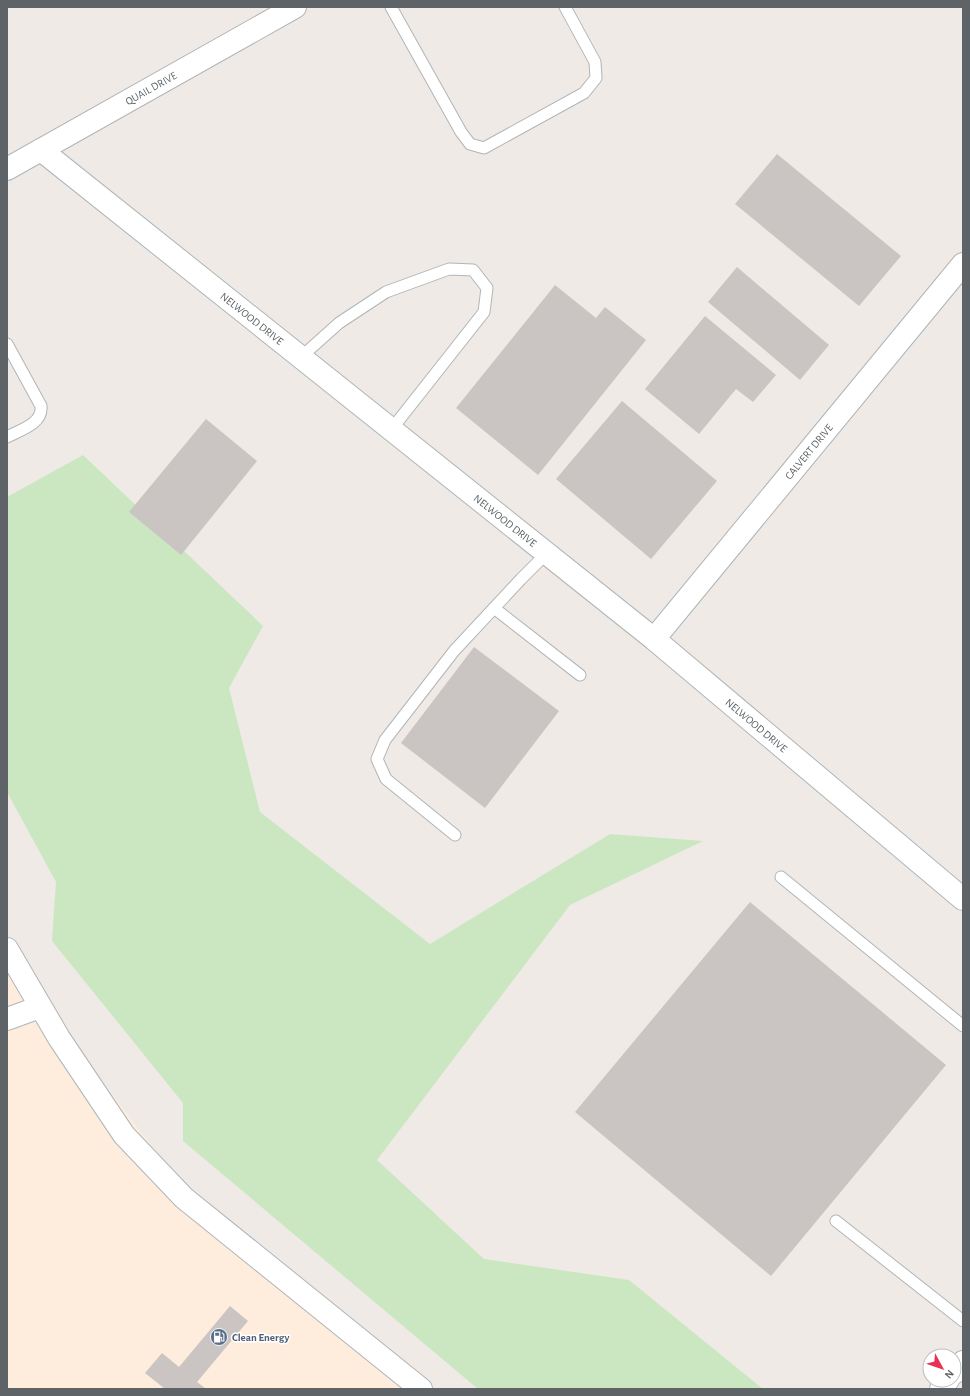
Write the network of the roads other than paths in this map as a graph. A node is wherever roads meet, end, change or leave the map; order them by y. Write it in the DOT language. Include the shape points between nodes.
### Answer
graph roads {
  1 [pos="294,7"];
  2 [pos="391,7"];
  3 [pos="565,7"];
  4 [pos="41,150"];
  5 [pos="7,169"];
  6 [pos="963,264"];
  7 [pos="7,344"];
  8 [pos="301,357"];
  9 [pos="392,430"];
  10 [pos="7,437"];
  11 [pos="547,553"];
  12 [pos="494,608"];
  13 [pos="654,639"];
  14 [pos="580,675"];
  15 [pos="455,835"];
  16 [pos="781,877"];
  17 [pos="963,899"];
  18 [pos="7,949"];
  19 [pos="40,1006"];
  20 [pos="7,1019"];
  21 [pos="963,1026"];
  22 [pos="836,1221"];
  23 [pos="963,1321"];
  24 [pos="421,1389"];
  1 -- 4 [label="street, QUAIL DRIVE"];
  2 -- 3 [label="lane" via="461,132 470,144 484,148 584,93 596,78 595,62"];
  4 -- 5 [label="street, QUAIL DRIVE"];
  4 -- 8 [label="street, NELWOOD DRIVE"];
  6 -- 13 [label="street, CALVERT DRIVE"];
  7 -- 10 [label="lane" via="42,409 37,420"];
  8 -- 9 [label="street, NELWOOD DRIVE"];
  8 -- 9 [label="lane" via="339,323 386,292 449,269 473,270 488,288 484,312"];
  9 -- 11 [label="street, NELWOOD DRIVE"];
  11 -- 12 [label="lane"];
  11 -- 13 [label="street, NELWOOD DRIVE"];
  12 -- 14 [label="lane"];
  12 -- 15 [label="lane" via="454,651 385,740 377,759 386,779"];
  13 -- 17 [label="street, NELWOOD DRIVE"];
  16 -- 21 [label="lane"];
  18 -- 19 [label="street"];
  19 -- 20 [label="street"];
  19 -- 24 [label="street" via="124,1135 184,1198"];
  22 -- 23 [label="lane"];
}
